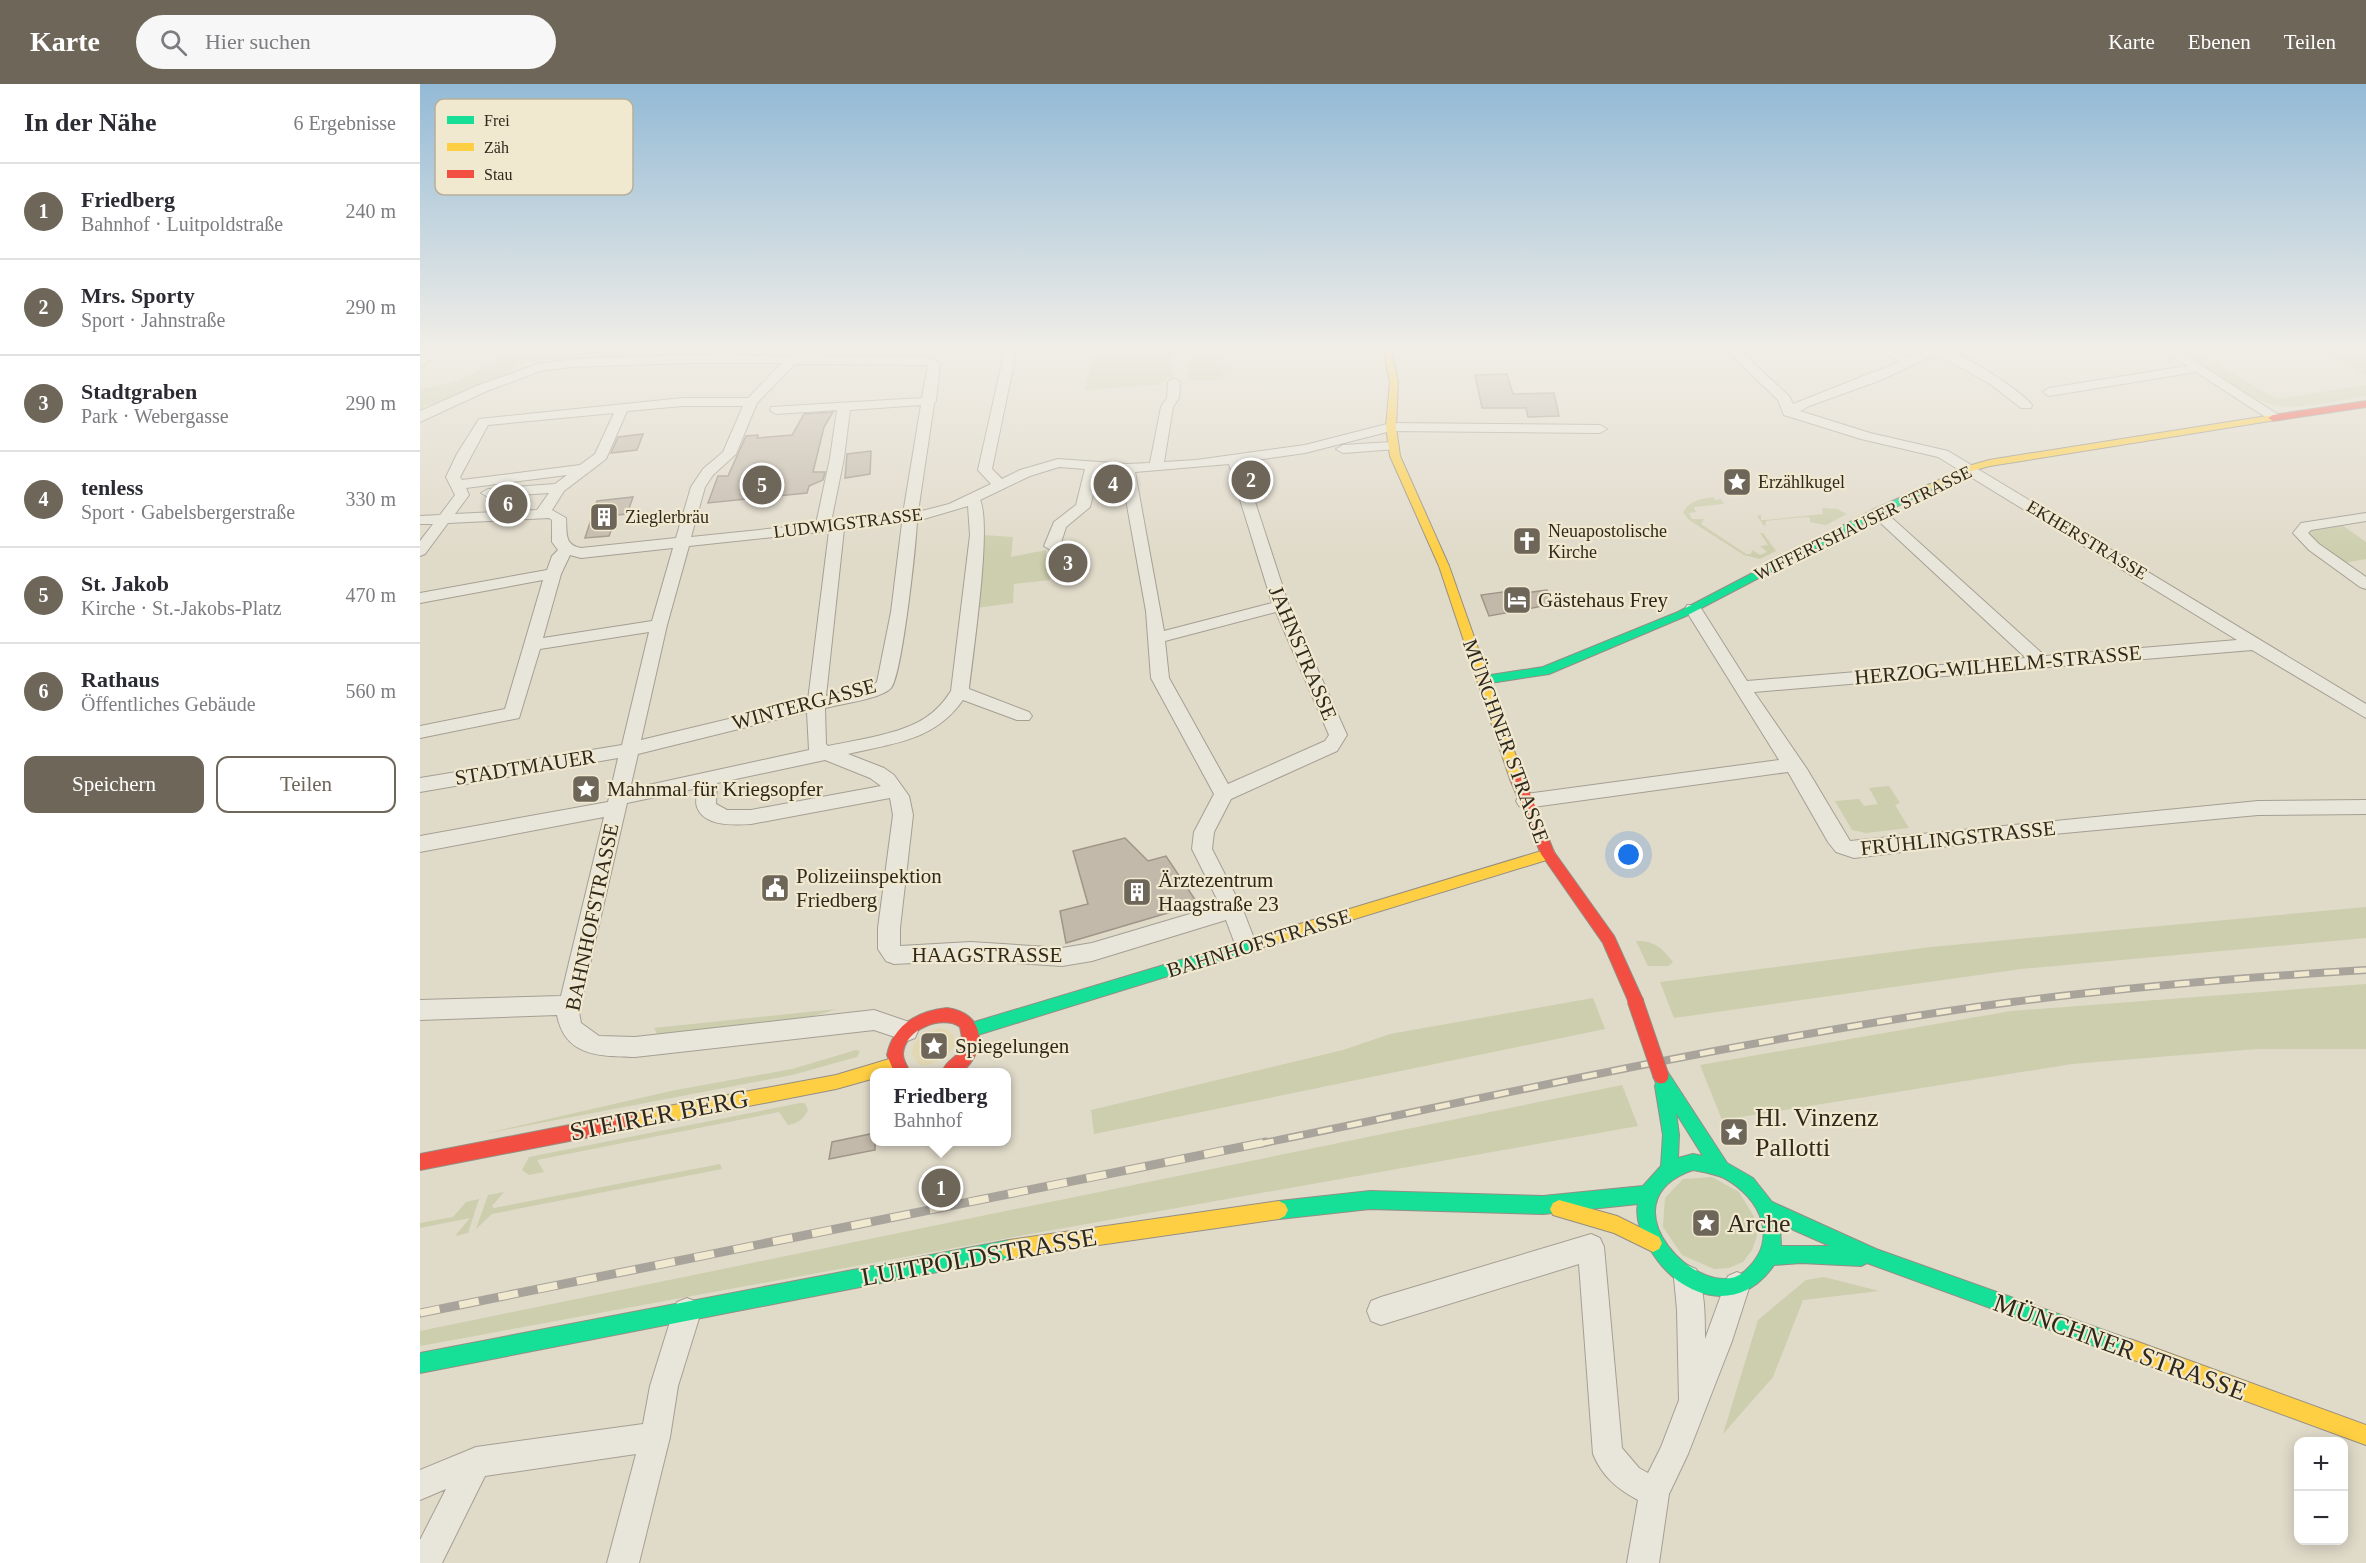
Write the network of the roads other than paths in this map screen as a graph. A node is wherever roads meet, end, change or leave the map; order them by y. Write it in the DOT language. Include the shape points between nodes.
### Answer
graph roads {
  1 [pos="521,418"];
  2 [pos="618,418"];
  3 [pos="744,418"];
  4 [pos="843,418"];
  5 [pos="927,418"];
  6 [pos="997,418"];
  7 [pos="1165,418"];
  8 [pos="1392,418"];
  9 [pos="1808,418"];
  10 [pos="2269,418"];
  11 [pos="1391,427"];
  12 [pos="1600,429"];
  13 [pos="1392,446"];
  14 [pos="1305,448"];
  15 [pos="1234,459"];
  16 [pos="1093,466"];
  17 [pos="1156,467"];
  18 [pos="1127,468"];
  19 [pos="584,469"];
  20 [pos="1968,469"];
  21 [pos="1000,484"];
  22 [pos="559,488"];
  23 [pos="460,490"];
  24 [pos="972,499"];
  25 [pos="1877,512"];
  26 [pos="543,513"];
  27 [pos="910,518"];
  28 [pos="2366,518"];
  29 [pos="445,519"];
  30 [pos="420,520"];
  31 [pos="830,527"];
  32 [pos="682,541"];
  33 [pos="1052,546"];
  34 [pos="567,550"];
  35 [pos="420,551"];
  36 [pos="553,574"];
  37 [pos="2366,584"];
  38 [pos="420,598"];
  39 [pos="1281,606"];
  40 [pos="1692,609"];
  41 [pos="659,625"];
  42 [pos="1158,638"];
  43 [pos="2256,644"];
  44 [pos="533,645"];
  45 [pos="2041,662"];
  46 [pos="1484,680"];
  47 [pos="1741,687"];
  48 [pos="960,692"];
  49 [pos="816,703"];
  50 [pos="2366,712"];
  51 [pos="1023,716"];
  52 [pos="420,732"];
  53 [pos="630,749"];
  54 [pos="825,752"];
  55 [pos="1792,765"];
  56 [pos="708,780"];
  57 [pos="420,784"];
  58 [pos="896,790"];
  59 [pos="1224,794"];
  60 [pos="1526,801"];
  61 [pos="618,803"];
  62 [pos="2366,807"];
  63 [pos="420,844"];
  64 [pos="1548,855"];
  65 [pos="1233,910"];
  66 [pos="1246,946"];
  67 [pos="569,1005"];
  68 [pos="422,1010"];
  69 [pos="970,1030"];
  70 [pos="907,1031"];
  71 [pos="899,1068"];
  72 [pos="954,1068"];
  73 [pos="870,1074"];
  74 [pos="1661,1076"];
  75 [pos="420,1162"];
  76 [pos="1720,1166"];
  77 [pos="1669,1169"];
  78 [pos="1649,1194"];
  79 [pos="1543,1205"];
  80 [pos="1767,1209"];
  81 [pos="1653,1243"];
  82 [pos="1770,1256"];
  83 [pos="1874,1257"];
  84 [pos="1687,1278"];
  85 [pos="1737,1285"];
  86 [pos="1381,1311"];
  87 [pos="687,1312"];
  88 [pos="420,1363"];
  89 [pos="1691,1405"];
  90 [pos="2366,1435"];
  91 [pos="655,1437"];
  92 [pos="476,1462"];
  93 [pos="420,1485"];
  94 [pos="1653,1492"];
  95 [pos="425,1563"];
  96 [pos="622,1563"];
  97 [pos="1643,1563"];
  1 -- 23 [label="street" via="484,422 453,477"];
  2 -- 19 [label="street" via="601,456"];
  3 -- 32 [label="street, BAHNHOFSTRASSE" via="729,454 698,487"];
  4 -- 31 [label="street"];
  5 -- 27 [label="street"];
  6 -- 21 [label="street" via="986,470"];
  7 -- 17 [label="street"];
  8 -- 11 [label="street, MÜNCHNER STRASSE"];
  9 -- 20 [label="street, EKHERSTRASSE" via="1942,454"];
  10 -- 20 [label="street, WIFFERTSHAUSER STRASSE"];
  11 -- 12 [label="street, LUDWIGSTRASSE"];
  11 -- 13 [label="street, MÜNCHNER STRASSE"];
  11 -- 14 [label="street, LUDWIGSTRASSE"];
  13 -- 14 [label="street, LUDWIGSTRASSE"];
  13 -- 46 [label="street, MÜNCHNER STRASSE" via="1444,566"];
  14 -- 15 [label="street, LUDWIGSTRASSE"];
  15 -- 17 [label="street, LUDWIGSTRASSE"];
  15 -- 39 [label="street, JAHNSTRASSE"];
  16 -- 18 [label="street, LUDWIGSTRASSE"];
  16 -- 21 [label="street, LUDWIGSTRASSE" via="1058,463"];
  16 -- 33 [label="street" via="1083,507 1059,525"];
  17 -- 18 [label="street, LUDWIGSTRASSE"];
  18 -- 42 [label="street"];
  19 -- 22 [label="street"];
  19 -- 23 [label="street"];
  20 -- 25 [label="street, WIFFERTSHAUSER STRASSE"];
  20 -- 43 [label="street, EKHERSTRASSE"];
  21 -- 24 [label="street, LUDWIGSTRASSE"];
  22 -- 23 [label="street"];
  22 -- 26 [label="street"];
  23 -- 29 [label="street"];
  24 -- 27 [label="street, LUDWIGSTRASSE"];
  24 -- 48 [label="street" via="977,510 977,535"];
  25 -- 40 [label="street, WIFFERTSHAUSER STRASSE"];
  25 -- 45 [label="street"];
  26 -- 29 [label="street"];
  26 -- 34 [label="street" via="560,518 560,542"];
  27 -- 31 [label="street, LUDWIGSTRASSE"];
  27 -- 49 [label="street, WINTERGASSE" via="885,684 879,689"];
  28 -- 37 [label="street" via="2306,526 2300,533 2314,548"];
  29 -- 30 [label="street"];
  29 -- 35 [label="street"];
  31 -- 32 [label="street, LUDWIGSTRASSE"];
  31 -- 49 [label="street"];
  32 -- 34 [label="street, LUDWIGSTRASSE" via="581,553"];
  32 -- 41 [label="street, BAHNHOFSTRASSE"];
  34 -- 36 [label="street" via="560,556"];
  36 -- 38 [label="street"];
  36 -- 44 [label="street"];
  39 -- 42 [label="street"];
  39 -- 59 [label="street, JAHNSTRASSE" via="1338,735 1331,746"];
  40 -- 46 [label="street, WIFFERTSHAUSER STRASSE" via="1545,670"];
  40 -- 47 [label="street"];
  41 -- 44 [label="street"];
  41 -- 53 [label="street, BAHNHOFSTRASSE"];
  42 -- 59 [label="street" via="1160,678"];
  43 -- 45 [label="street, HERZOG-WILHELM-STRASSE"];
  43 -- 50 [label="street, EKHERSTRASSE"];
  44 -- 52 [label="street" via="513,714"];
  45 -- 47 [label="street, HERZOG-WILHELM-STRASSE"];
  46 -- 60 [label="street, MÜNCHNER STRASSE"];
  47 -- 55 [label="street"];
  48 -- 51 [label="street"];
  48 -- 54 [label="street" via="946,711 915,731"];
  49 -- 53 [label="street, WINTERGASSE"];
  49 -- 54 [label="street" via="817,747"];
  53 -- 57 [label="street, STADTMAUER"];
  53 -- 61 [label="street, BAHNHOFSTRASSE"];
  54 -- 56 [label="street"];
  54 -- 58 [label="street" via="877,773"];
  55 -- 60 [label="street"];
  55 -- 62 [label="street, FRÜHLINGSTRASSE" via="1843,848 1854,850 2258,808"];
  56 -- 58 [label="street" via="706,806 720,816 733,818"];
  56 -- 61 [label="street"];
  58 -- 65 [label="street, HAAGSTRASSE" via="903,815 889,928 889,949 894,955 971,951 1062,957 1092,952"];
  59 -- 65 [label="street" via="1204,832 1202,849"];
  60 -- 64 [label="street, MÜNCHNER STRASSE"];
  61 -- 63 [label="street"];
  61 -- 67 [label="street, BAHNHOFSTRASSE"];
  64 -- 66 [label="street, BAHNHOFSTRASSE"];
  64 -- 74 [label="street, MÜNCHNER STRASSE, bridge" via="1609,940"];
  65 -- 66 [label="street"];
  66 -- 69 [label="street, BAHNHOFSTRASSE"];
  67 -- 68 [label="street"];
  67 -- 70 [label="street, BAHNHOFSTRASSE" via="571,1028 595,1046 635,1047 874,1020"];
  69 -- 70 [label="street" via="959,1018 944,1014 921,1020"];
  69 -- 72 [label="street" via="972,1042 968,1053"];
  70 -- 71 [label="street" via="898,1044"];
  73 -- 75 [label="street, STEIRER BERG"];
  74 -- 76 [label="street, MÜNCHNER STRASSE"];
  74 -- 77 [label="street, MÜNCHNER STRASSE" via="1671,1135"];
  76 -- 77 [label="street" via="1693,1162"];
  76 -- 80 [label="street" via="1751,1185"];
  77 -- 78 [label="street"];
  78 -- 79 [label="street, LUITPOLDSTRASSE"];
  78 -- 81 [label="street" via="1646,1217"];
  79 -- 81 [label="street, LUITPOLDSTRASSE" via="1617,1225"];
  79 -- 87 [label="street, LUITPOLDSTRASSE" via="1370,1200 1272,1211 1017,1247"];
  80 -- 82 [label="street" via="1773,1237"];
  80 -- 83 [label="street, MÜNCHNER STRASSE"];
  81 -- 84 [label="street" via="1667,1263"];
  82 -- 83 [label="street, MÜNCHNER STRASSE"];
  82 -- 85 [label="street" via="1760,1272"];
  83 -- 90 [label="street, MÜNCHNER STRASSE"];
  84 -- 85 [label="street" via="1707,1285"];
  84 -- 89 [label="street"];
  85 -- 89 [label="street"];
  86 -- 94 [label="street" via="1591,1247 1608,1454 1628,1479"];
  87 -- 88 [label="street, LUITPOLDSTRASSE"];
  87 -- 91 [label="street" via="664,1386"];
  89 -- 94 [label="street" via="1673,1454"];
  91 -- 92 [label="street"];
  91 -- 96 [label="street"];
  92 -- 93 [label="street"];
  92 -- 95 [label="street"];
  94 -- 97 [label="street"];
}
